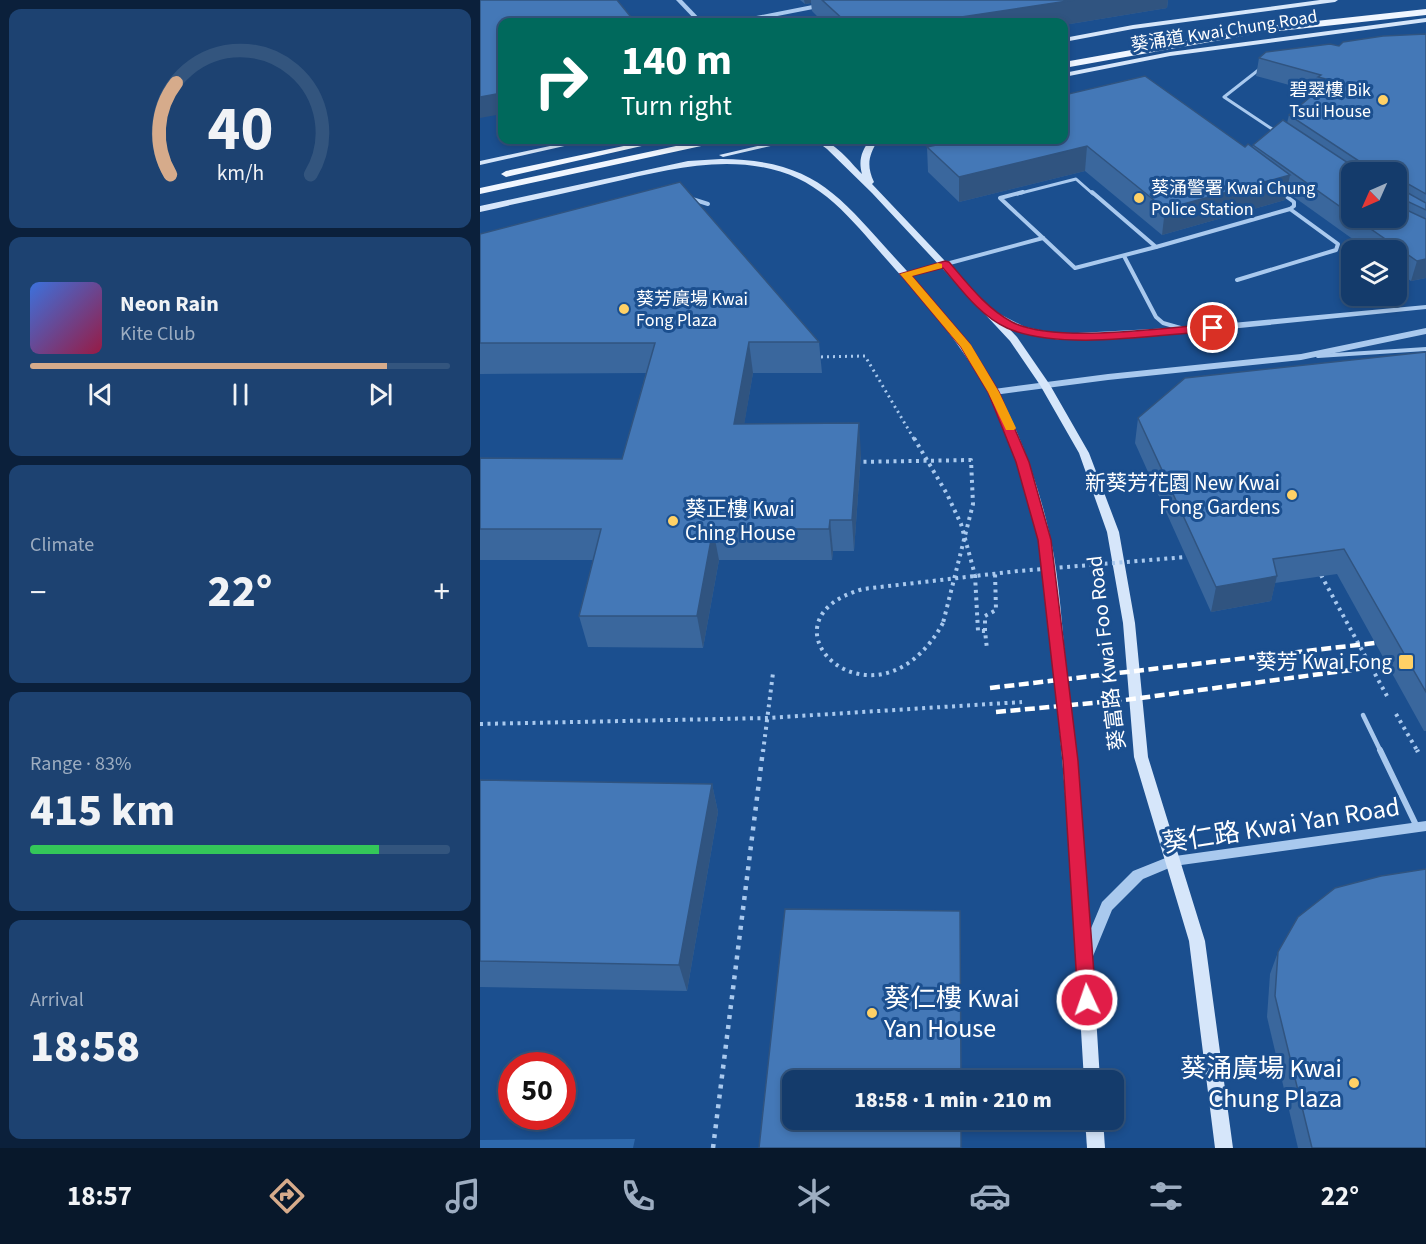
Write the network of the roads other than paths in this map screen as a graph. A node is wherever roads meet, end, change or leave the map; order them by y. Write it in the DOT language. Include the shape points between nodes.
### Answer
graph roads {
  1 [pos="679,0"];
  2 [pos="1335,0"];
  3 [pos="1426,4"];
  4 [pos="826,5"];
  5 [pos="1426,12"];
  6 [pos="695,18"];
  7 [pos="757,18"];
  8 [pos="1426,20"];
  9 [pos="1068,39"];
  10 [pos="1068,55"];
  11 [pos="1068,64"];
  12 [pos="1262,67"];
  13 [pos="1068,74"];
  14 [pos="1283,137"];
  15 [pos="568,144"];
  16 [pos="645,144"];
  17 [pos="697,144"];
  18 [pos="774,144"];
  19 [pos="825,144"];
  20 [pos="872,144"];
  21 [pos="480,163"];
  22 [pos="681,165"];
  23 [pos="480,180"];
  24 [pos="1276,188"];
  25 [pos="480,191"];
  26 [pos="875,191"];
  27 [pos="681,198"];
  28 [pos="708,204"];
  29 [pos="480,209"];
  30 [pos="1290,209"];
  31 [pos="1043,238"];
  32 [pos="1156,247"];
  33 [pos="1124,255"];
  34 [pos="945,264"];
  35 [pos="905,274"];
  36 [pos="1237,280"];
  37 [pos="1426,307"];
  38 [pos="985,309"];
  39 [pos="1190,330"];
  40 [pos="1426,331"];
  41 [pos="1426,349"];
  42 [pos="1301,357"];
  43 [pos="1045,385"];
  44 [pos="993,392"];
  45 [pos="1363,715"];
  46 [pos="1422,827"];
  47 [pos="1173,861"];
  48 [pos="1085,960"];
  49 [pos="1091,1070"];
  50 [pos="1095,1130"];
  51 [pos="1096,1148"];
  52 [pos="1224,1148"];
  1 -- 6 [label="street"];
  2 -- 9 [label="main road, 葵涌道 Kwai Chung Road"];
  3 -- 10 [label="main road, 葵涌道 Kwai Chung Road" via="1252,24"];
  4 -- 7 [label="street"];
  5 -- 11 [label="main road, 葵涌道 Kwai Chung Road" via="1260,30"];
  8 -- 13 [label="main road, 葵涌道 Kwai Chung Road" via="1170,54"];
  12 -- 14 [label="lane" via="1224,97"];
  15 -- 21 [label="main road"];
  16 -- 23 [label="main road"];
  17 -- 25 [label="main road"];
  18 -- 22 [label="main road"];
  19 -- 26 [label="main road, 葵富路 Kwai Foo Road"];
  20 -- 26 [label="main road" via="864,156 863,171"];
  22 -- 29 [label="main road"];
  22 -- 35 [label="main road" via="739,160 801,177 836,200"];
  24 -- 30 [label="lane" via="1294,202"];
  26 -- 34 [label="main road, 葵富路 Kwai Foo Road"];
  27 -- 28 [label="lane"];
  30 -- 32 [label="lane"];
  30 -- 36 [label="lane" via="1338,244 1336,250"];
  31 -- 32 [label="lane" via="1000,198 1076,178"];
  31 -- 33 [label="lane" via="1075,268"];
  31 -- 34 [label="lane"];
  32 -- 33 [label="lane"];
  33 -- 39 [label="lane" via="1156,317"];
  34 -- 35 [label="lane"];
  34 -- 38 [label="main road, 葵富路 Kwai Foo Road"];
  35 -- 44 [label="main road" via="965,345"];
  37 -- 39 [label="street"];
  38 -- 39 [label="street" via="1009,325 1040,335"];
  38 -- 43 [label="main road, 葵富路 Kwai Foo Road" via="1014,339"];
  40 -- 42 [label="street"];
  41 -- 42 [label="lane"];
  42 -- 43 [label="street"];
  43 -- 44 [label="street"];
  43 -- 47 [label="main road, 葵富路 Kwai Foo Road" via="1084,453 1113,532 1129,623 1141,757"];
  44 -- 48 [label="main road" via="1022,462 1045,540 1070,761"];
  45 -- 46 [label="lane"];
  46 -- 47 [label="street, 葵仁路 Kwai Yan Road"];
  47 -- 48 [label="street, 葵仁路 Kwai Yan Road" via="1138,875 1107,906"];
  47 -- 52 [label="main road, 葵富路 Kwai Foo Road" via="1197,941"];
  48 -- 49 [label="main road"];
  50 -- 51 [label="main road"];
}
